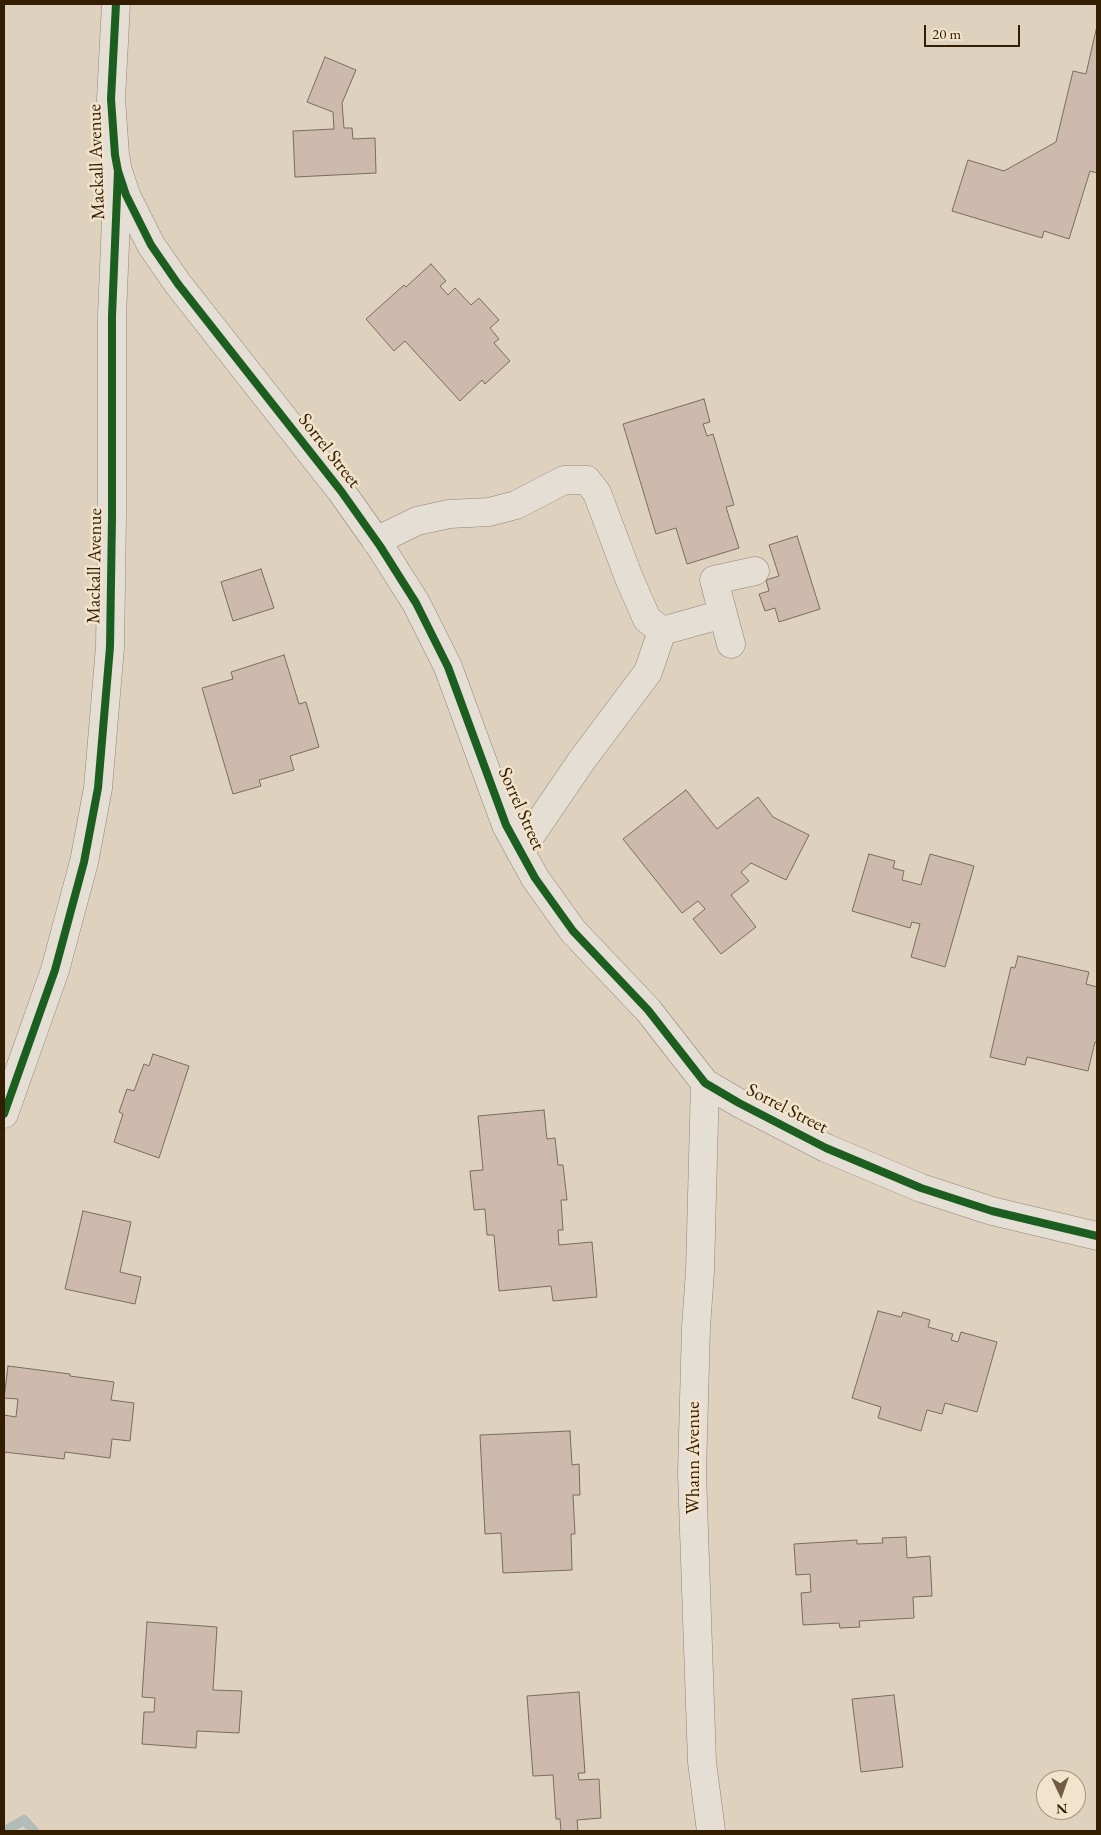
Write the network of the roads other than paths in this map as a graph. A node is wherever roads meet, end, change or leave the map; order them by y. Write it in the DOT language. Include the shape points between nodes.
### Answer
graph roads {
  1 [pos="116,4"];
  2 [pos="118,171"];
  3 [pos="376,541"];
  4 [pos="755,571"];
  5 [pos="723,614"];
  6 [pos="662,631"];
  7 [pos="732,644"];
  8 [pos="520,852"];
  9 [pos="706,1083"];
  10 [pos="4,1114"];
  11 [pos="1097,1236"];
  12 [pos="711,1831"];
  1 -- 2 [label="street, Mackall Avenue" via="111,99"];
  2 -- 3 [label="street, Sorrel Street" via="151,245 178,284"];
  2 -- 10 [label="street, Mackall Avenue" via="112,316 110,647 98,788 84,862 55,970"];
  3 -- 6 [label="street" via="417,521 449,514 488,512 516,505 564,480 588,480 597,492 647,619"];
  3 -- 8 [label="street, Sorrel Street" via="416,603 448,667 506,825"];
  4 -- 5 [label="street" via="714,580"];
  5 -- 6 [label="street"];
  5 -- 7 [label="street"];
  6 -- 8 [label="street" via="648,672 582,760"];
  8 -- 9 [label="street, Sorrel Street" via="573,931 648,1010"];
  9 -- 11 [label="street, Sorrel Street" via="826,1148 921,1188 992,1211"];
  9 -- 12 [label="street, Whann Avenue" via="692,1473 702,1762"];
}
